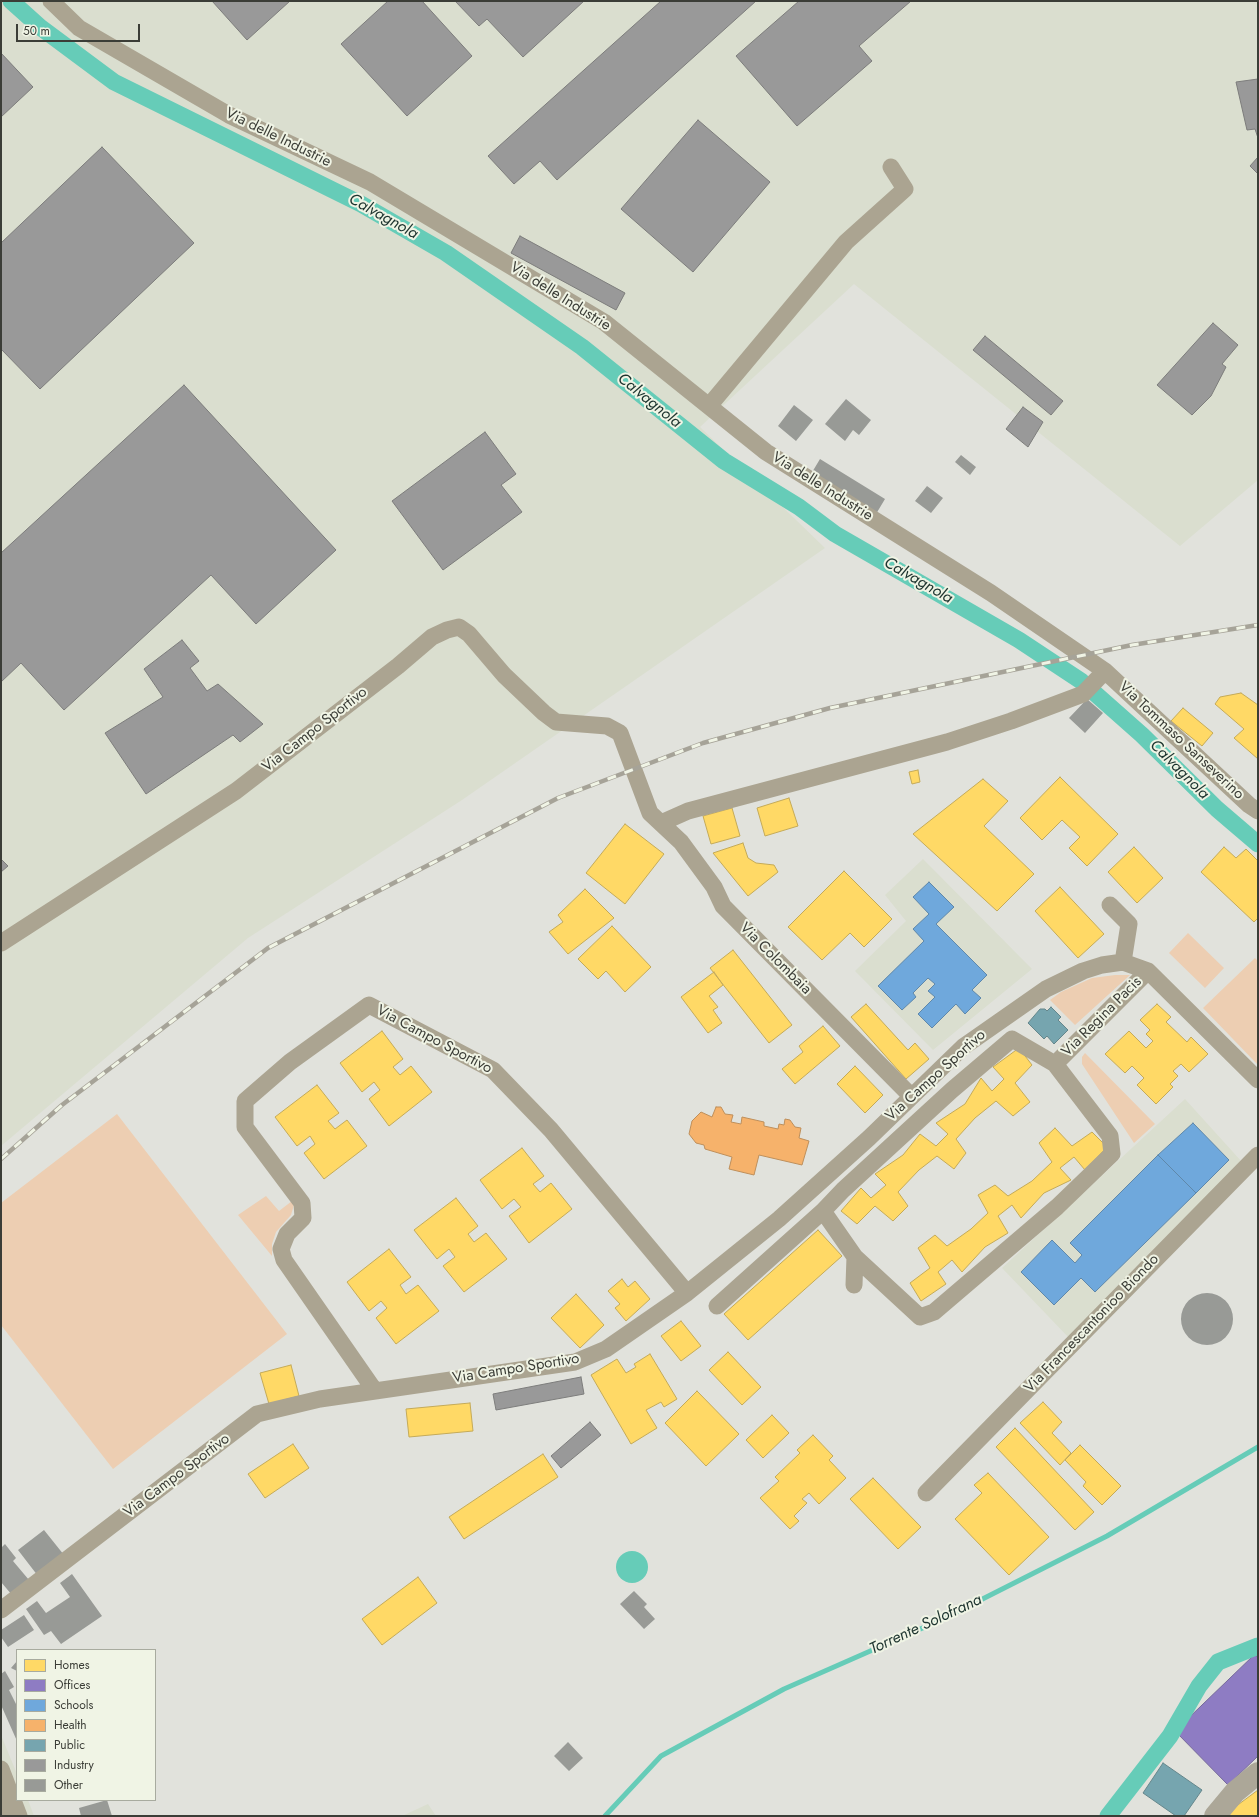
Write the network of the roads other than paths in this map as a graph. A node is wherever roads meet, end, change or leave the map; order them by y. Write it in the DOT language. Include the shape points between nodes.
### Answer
graph roads {
  1 [pos="51,1"];
  2 [pos="891,167"];
  3 [pos="709,406"];
  4 [pos="1094,682"];
  5 [pos="1258,811"];
  6 [pos="656,818"];
  7 [pos="1110,905"];
  8 [pos="1,943"];
  9 [pos="1123,962"];
  10 [pos="1148,971"];
  11 [pos="1055,1064"];
  12 [pos="1258,1080"];
  13 [pos="911,1096"];
  14 [pos="1258,1155"];
  15 [pos="823,1211"];
  16 [pos="856,1257"];
  17 [pos="854,1285"];
  18 [pos="687,1293"];
  19 [pos="717,1306"];
  20 [pos="375,1391"];
  21 [pos="926,1493"];
  22 [pos="1,1610"];
  23 [pos="1258,1773"];
  24 [pos="4,1776"];
  25 [pos="4,1816"];
  26 [pos="19,1816"];
  27 [pos="1215,1816"];
  1 -- 3 [label="street, Via delle Industrie" via="79,28 229,115 370,182 604,322"];
  2 -- 3 [label="street" via="905,189 846,242"];
  3 -- 4 [label="street, Via delle Industrie" via="766,452 1046,630"];
  4 -- 5 [label="street, Via Tommaso Sanseverino"];
  4 -- 6 [label="street" via="1011,721 947,742"];
  6 -- 8 [label="street, Via Campo Sportivo" via="620,733 607,726 556,722 504,675 469,634 459,628 447,630 432,637 236,790"];
  6 -- 13 [label="street, Via Colombaia" via="681,842 733,917"];
  7 -- 9 [label="street" via="1129,924"];
  9 -- 10 [label="street, Via Campo Sportivo"];
  9 -- 13 [label="street, Via Campo Sportivo" via="1083,971 1046,989 963,1047"];
  10 -- 11 [label="street, Via Regina Pacis"];
  10 -- 12 [label="street, Via Campo Sportivo"];
  11 -- 15 [label="street" via="1012,1039 923,1116"];
  11 -- 16 [label="street" via="1110,1136 1112,1154 934,1312 920,1317"];
  13 -- 18 [label="street, Via Campo Sportivo" via="779,1219"];
  14 -- 21 [label="street, Via Francescantonioo Biondo"];
  15 -- 16 [label="street"];
  15 -- 19 [label="street"];
  16 -- 17 [label="street"];
  18 -- 20 [label="street, Via Campo Sportivo" via="606,1349 575,1362"];
  18 -- 20 [label="street, Via Campo Sportivo" via="551,1130 493,1070 369,1005 290,1062 245,1101 245,1127 302,1203 303,1218 287,1234 281,1248 284,1260"];
  20 -- 22 [label="street, Via Campo Sportivo" via="320,1399 258,1414"];
  23 -- 27 [label="main road" via="1235,1792"];
  24 -- 25 [label="street"];
  24 -- 26 [label="street"];
}
